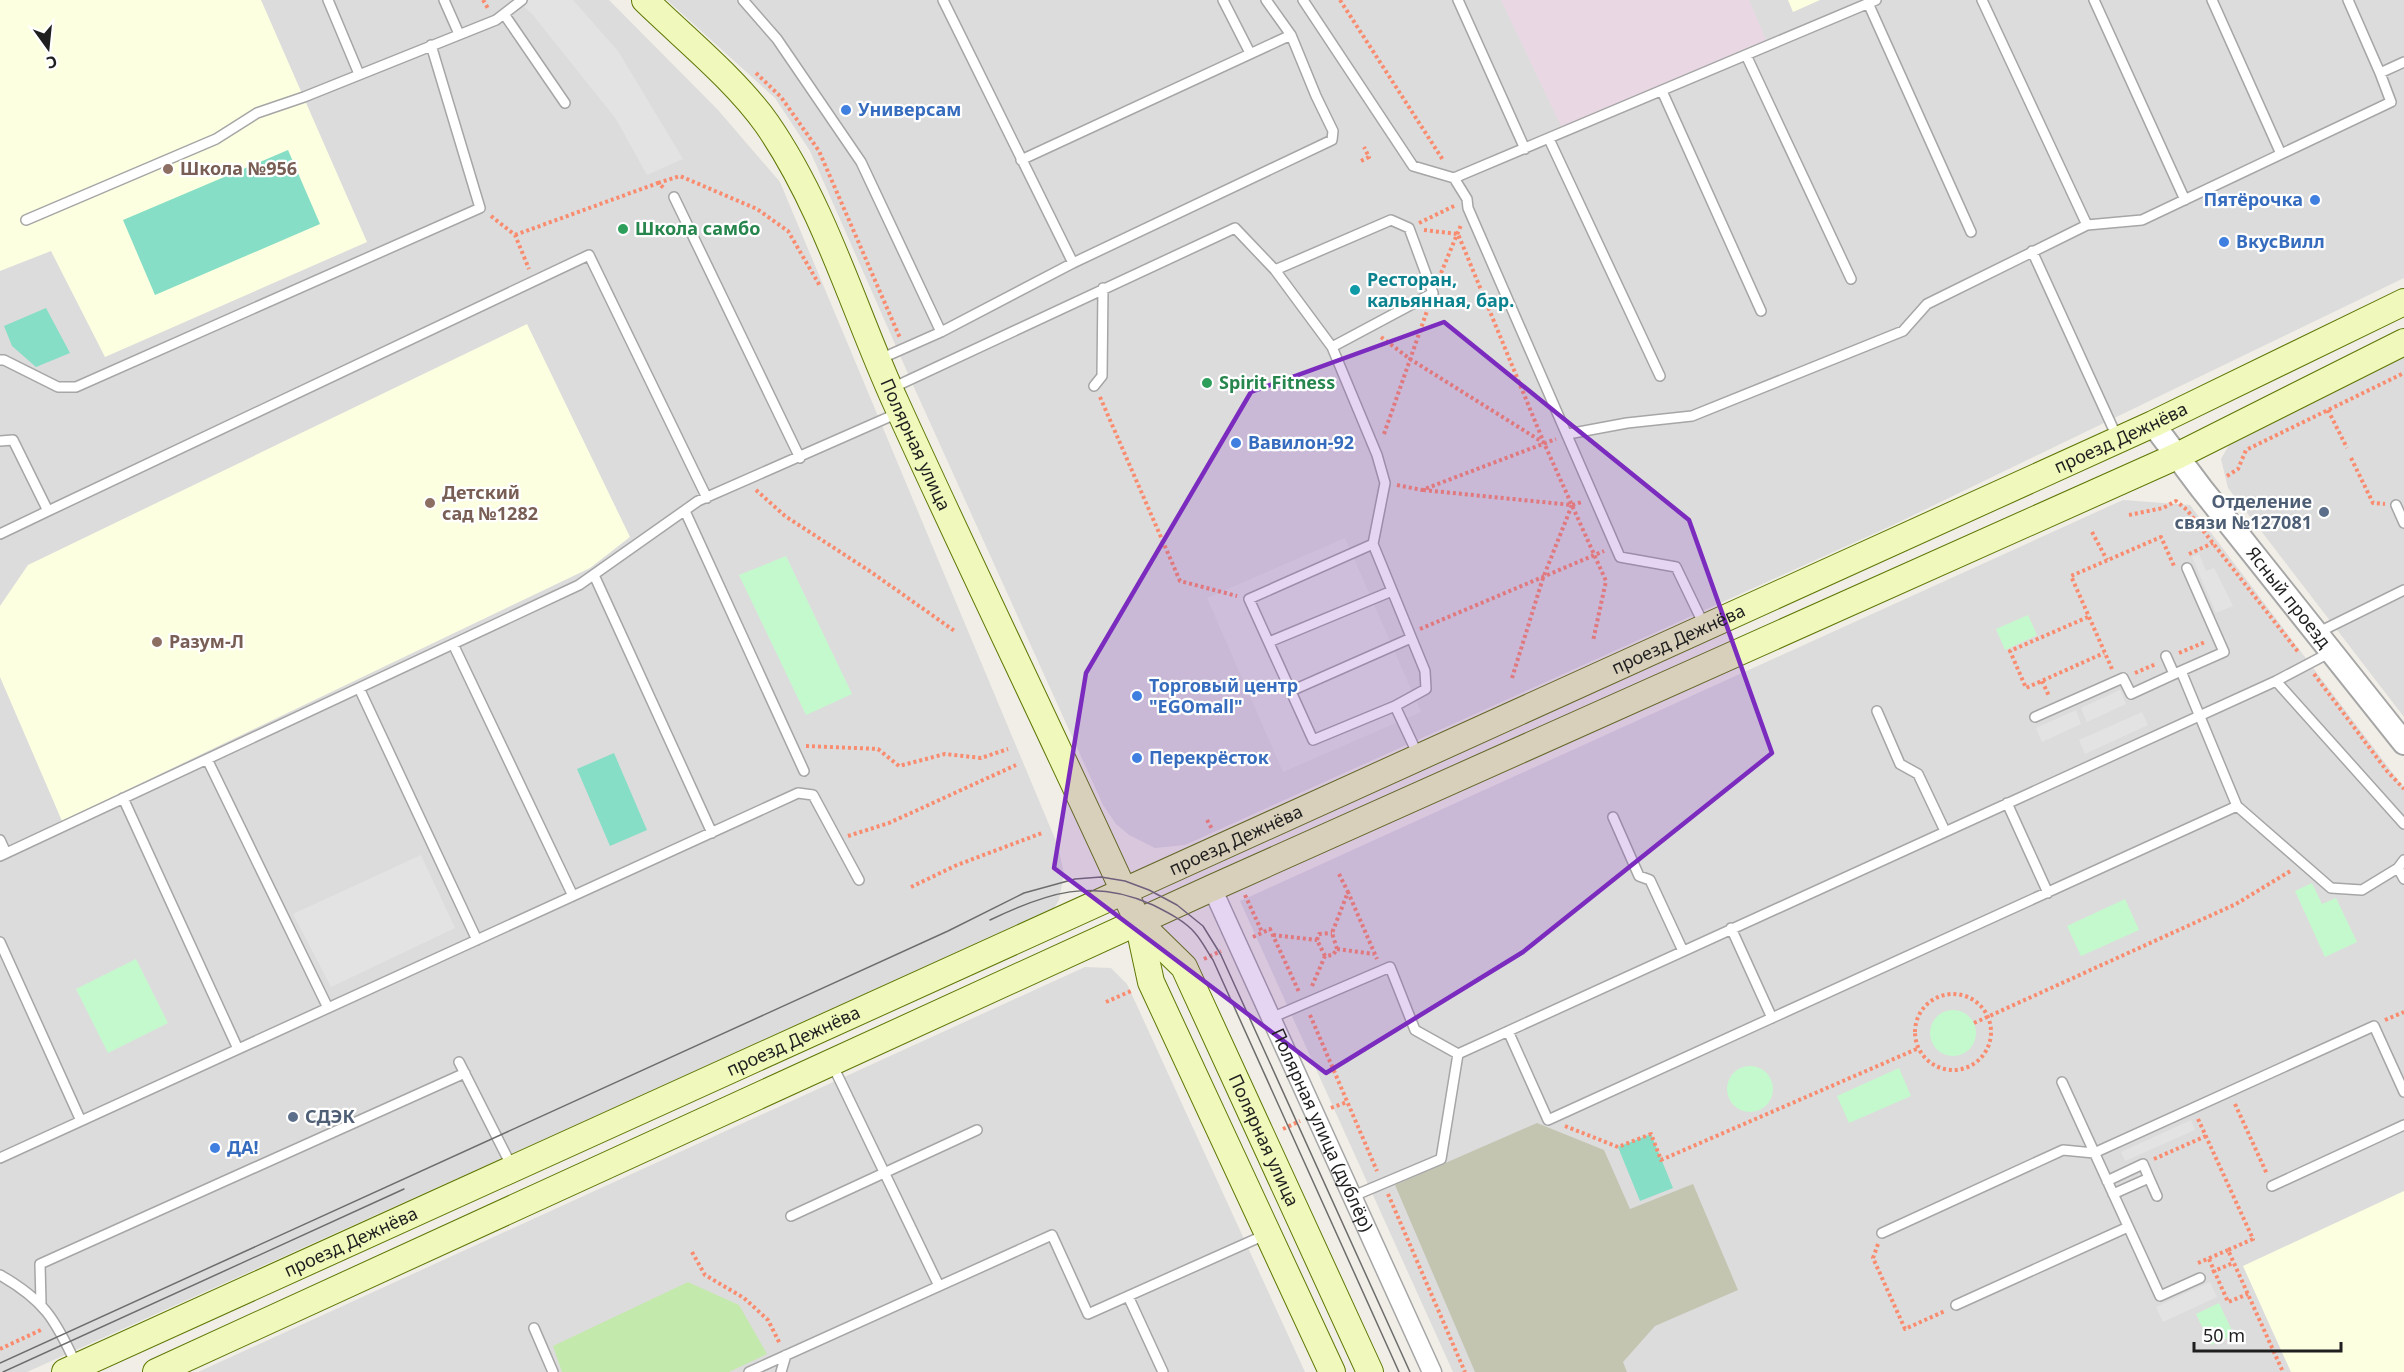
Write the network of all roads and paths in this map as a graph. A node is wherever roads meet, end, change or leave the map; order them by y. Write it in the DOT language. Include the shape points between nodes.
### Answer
graph roads {
  1 [pos="328,0"];
  2 [pos="444,0"];
  3 [pos="522,0"];
  4 [pos="645,0"];
  5 [pos="743,0"];
  6 [pos="943,0"];
  7 [pos="1223,0"];
  8 [pos="1266,0"];
  9 [pos="1303,0"];
  10 [pos="1340,0"];
  11 [pos="1458,0"];
  12 [pos="1982,0"];
  13 [pos="2094,0"];
  14 [pos="2212,0"];
  15 [pos="2348,0"];
  16 [pos="1872,2"];
  17 [pos="504,14"];
  18 [pos="459,34"];
  19 [pos="1291,35"];
  20 [pos="431,45"];
  21 [pos="1250,53"];
  22 [pos="1746,55"];
  23 [pos="2404,62"];
  24 [pos="2380,73"];
  25 [pos="359,75"];
  26 [pos="1662,91"];
  27 [pos="566,103"];
  28 [pos="1549,139"];
  29 [pos="1364,147"];
  30 [pos="1525,149"];
  31 [pos="2281,154"];
  32 [pos="1021,160"];
  33 [pos="1361,161"];
  34 [pos="1455,178"];
  35 [pos="658,183"];
  36 [pos="674,197"];
  37 [pos="2185,200"];
  38 [pos="1468,203"];
  39 [pos="480,208"];
  40 [pos="26,220"];
  41 [pos="2087,225"];
  42 [pos="1409,228"];
  43 [pos="1971,232"];
  44 [pos="1458,234"];
  45 [pos="515,235"];
  46 [pos="2032,251"];
  47 [pos="1073,263"];
  48 [pos="1275,270"];
  49 [pos="1851,279"];
  50 [pos="534,280"];
  51 [pos="820,286"];
  52 [pos="1103,288"];
  53 [pos="1433,293"];
  54 [pos="2404,302"];
  55 [pos="1761,311"];
  56 [pos="1368,328"];
  57 [pos="941,332"];
  58 [pos="2404,342"];
  59 [pos="1332,347"];
  60 [pos="1410,358"];
  61 [pos="0,360"];
  62 [pos="878,360"];
  63 [pos="2404,372"];
  64 [pos="1660,376"];
  65 [pos="890,388"];
  66 [pos="1096,390"];
  67 [pos="2328,410"];
  68 [pos="900,412"];
  69 [pos="2153,424"];
  70 [pos="1568,434"];
  71 [pos="2118,440"];
  72 [pos="0,441"];
  73 [pos="1544,443"];
  74 [pos="2347,448"];
  75 [pos="1377,455"];
  76 [pos="2176,456"];
  77 [pos="800,458"];
  78 [pos="2351,458"];
  79 [pos="2227,476"];
  80 [pos="746,481"];
  81 [pos="1385,483"];
  82 [pos="1422,490"];
  83 [pos="707,498"];
  84 [pos="1595,498"];
  85 [pos="1572,505"];
  86 [pos="2396,505"];
  87 [pos="48,511"];
  88 [pos="685,511"];
  89 [pos="2129,515"];
  90 [pos="2404,523"];
  91 [pos="2092,532"];
  92 [pos="0,534"];
  93 [pos="2161,537"];
  94 [pos="2213,543"];
  95 [pos="1373,544"];
  96 [pos="1615,545"];
  97 [pos="1594,555"];
  98 [pos="2107,560"];
  99 [pos="2172,562"];
  100 [pos="2187,568"];
  101 [pos="594,575"];
  102 [pos="1543,578"];
  103 [pos="2404,590"];
  104 [pos="1392,591"];
  105 [pos="1249,599"];
  106 [pos="2088,617"];
  107 [pos="1705,627"];
  108 [pos="956,632"];
  109 [pos="2316,633"];
  110 [pos="1410,635"];
  111 [pos="1593,641"];
  112 [pos="1269,642"];
  113 [pos="453,644"];
  114 [pos="2331,652"];
  115 [pos="2104,653"];
  116 [pos="2166,656"];
  117 [pos="2308,665"];
  118 [pos="2177,673"];
  119 [pos="1512,678"];
  120 [pos="2117,681"];
  121 [pos="2276,681"];
  122 [pos="359,688"];
  123 [pos="1291,691"];
  124 [pos="1395,705"];
  125 [pos="1876,711"];
  126 [pos="2200,714"];
  127 [pos="2035,717"];
  128 [pos="2404,743"];
  129 [pos="792,746"];
  130 [pos="1008,748"];
  131 [pos="1419,757"];
  132 [pos="207,759"];
  133 [pos="1016,765"];
  134 [pos="804,771"];
  135 [pos="2404,789"];
  136 [pos="123,798"];
  137 [pos="2007,803"];
  138 [pos="2237,806"];
  139 [pos="1613,817"];
  140 [pos="2404,824"];
  141 [pos="1945,831"];
  142 [pos="712,833"];
  143 [pos="1042,833"];
  144 [pos="0,840"];
  145 [pos="836,840"];
  146 [pos="3,855"];
  147 [pos="2404,860"];
  148 [pos="2303,863"];
  149 [pos="2398,868"];
  150 [pos="1339,874"];
  151 [pos="2404,879"];
  152 [pos="859,880"];
  153 [pos="911,887"];
  154 [pos="1212,888"];
  155 [pos="1124,892"];
  156 [pos="1348,892"];
  157 [pos="2048,893"];
  158 [pos="1245,895"];
  159 [pos="573,896"];
  160 [pos="1138,922"];
  161 [pos="1731,928"];
  162 [pos="1270,929"];
  163 [pos="1263,932"];
  164 [pos="1332,933"];
  165 [pos="1273,935"];
  166 [pos="477,940"];
  167 [pos="1317,940"];
  168 [pos="0,942"];
  169 [pos="1337,949"];
  170 [pos="1683,951"];
  171 [pos="1375,954"];
  172 [pos="1324,956"];
  173 [pos="1382,971"];
  174 [pos="1304,1003"];
  175 [pos="328,1008"];
  176 [pos="2404,1012"];
  177 [pos="1988,1017"];
  178 [pos="1271,1018"];
  179 [pos="1772,1018"];
  180 [pos="1974,1023"];
  181 [pos="2374,1026"];
  182 [pos="1508,1031"];
  183 [pos="1919,1048"];
  184 [pos="238,1049"];
  185 [pos="1458,1054"];
  186 [pos="459,1062"];
  187 [pos="831,1063"];
  188 [pos="465,1073"];
  189 [pos="2062,1082"];
  190 [pos="2229,1091"];
  191 [pos="2404,1092"];
  192 [pos="1347,1102"];
  193 [pos="2193,1108"];
  194 [pos="1325,1111"];
  195 [pos="1304,1120"];
  196 [pos="1548,1120"];
  197 [pos="81,1121"];
  198 [pos="2404,1125"];
  199 [pos="977,1130"];
  200 [pos="1282,1130"];
  201 [pos="2206,1136"];
  202 [pos="2094,1153"];
  203 [pos="0,1157"];
  204 [pos="2143,1164"];
  205 [pos="513,1169"];
  206 [pos="884,1172"];
  207 [pos="2149,1178"];
  208 [pos="2107,1181"];
  209 [pos="1383,1183"];
  210 [pos="2272,1185"];
  211 [pos="2113,1194"];
  212 [pos="2157,1196"];
  213 [pos="1351,1197"];
  214 [pos="791,1216"];
  215 [pos="2128,1227"];
  216 [pos="1267,1233"];
  217 [pos="1882,1233"];
  218 [pos="692,1252"];
  219 [pos="1873,1258"];
  220 [pos="2209,1259"];
  221 [pos="2234,1263"];
  222 [pos="2214,1271"];
  223 [pos="0,1275"];
  224 [pos="2200,1278"];
  225 [pos="939,1286"];
  226 [pos="2248,1294"];
  227 [pos="1128,1296"];
  228 [pos="40,1303"];
  229 [pos="1956,1305"];
  230 [pos="534,1328"];
  231 [pos="0,1349"];
  232 [pos="786,1355"];
  233 [pos="71,1369"];
  234 [pos="156,1372"];
  235 [pos="553,1372"];
  236 [pos="749,1372"];
  237 [pos="781,1372"];
  238 [pos="1163,1372"];
  239 [pos="1332,1372"];
  240 [pos="1370,1372"];
  241 [pos="1432,1372"];
  242 [pos="1465,1372"];
  243 [pos="2283,1372"];
  1 -- 25 [label="lane"];
  2 -- 18 [label="lane"];
  3 -- 17 [label="lane"];
  4 -- 62 [label="main road, Полярная улица" via="739,90 786,153 817,214"];
  5 -- 57 [label="lane" via="777,39 861,162"];
  6 -- 32 [label="lane"];
  7 -- 21 [label="lane"];
  8 -- 19 [label="lane"];
  9 -- 34 [label="lane" via="1413,166"];
  10 -- 34 [label="path"];
  11 -- 30 [label="lane"];
  12 -- 41 [label="lane"];
  13 -- 37 [label="lane"];
  14 -- 31 [label="lane"];
  15 -- 24 [label="lane"];
  16 -- 22 [label="lane"];
  16 -- 43 [label="lane"];
  17 -- 18 [label="lane"];
  17 -- 27 [label="lane"];
  18 -- 20 [label="lane"];
  19 -- 21 [label="lane"];
  19 -- 47 [label="lane" via="1333,131 1332,140"];
  20 -- 25 [label="lane"];
  20 -- 39 [label="lane"];
  21 -- 32 [label="lane"];
  22 -- 26 [label="lane"];
  22 -- 49 [label="lane"];
  23 -- 24 [label="lane"];
  24 -- 31 [label="lane" via="2391,102"];
  25 -- 40 [label="lane" via="257,113 216,140"];
  26 -- 28 [label="lane"];
  26 -- 55 [label="lane"];
  28 -- 30 [label="lane"];
  28 -- 64 [label="lane"];
  29 -- 33 [label="path" via="1369,157"];
  30 -- 34 [label="lane"];
  31 -- 37 [label="lane"];
  32 -- 47 [label="lane"];
  34 -- 38 [label="lane"];
  35 -- 36 [label="path"];
  35 -- 45 [label="path"];
  35 -- 51 [label="path" via="680,176 757,209 788,231"];
  36 -- 77 [label="lane"];
  37 -- 41 [label="lane" via="2142,220"];
  38 -- 42 [label="path"];
  38 -- 44 [label="path"];
  38 -- 70 [label="lane"];
  39 -- 45 [label="path"];
  39 -- 61 [label="lane" via="76,387 58,387"];
  41 -- 46 [label="lane"];
  42 -- 44 [label="path"];
  42 -- 48 [label="lane" via="1391,220"];
  42 -- 53 [label="lane"];
  44 -- 53 [label="path"];
  44 -- 73 [label="path"];
  45 -- 50 [label="path"];
  46 -- 70 [label="lane" via="1927,304 1903,331 1692,416"];
  46 -- 71 [label="lane"];
  47 -- 57 [label="lane"];
  48 -- 52 [label="lane" via="1235,228"];
  48 -- 59 [label="lane"];
  50 -- 83 [label="lane" via="589,255"];
  50 -- 87 [label="lane"];
  52 -- 65 [label="lane"];
  52 -- 66 [label="lane" via="1102,376"];
  53 -- 56 [label="lane"];
  53 -- 60 [label="path"];
  54 -- 69 [label="main road, проезд Дежнёва"];
  56 -- 59 [label="lane"];
  56 -- 60 [label="path"];
  57 -- 62 [label="lane"];
  58 -- 76 [label="main road, проезд Дежнёва"];
  59 -- 75 [label="lane"];
  60 -- 73 [label="path"];
  60 -- 75 [label="path"];
  62 -- 65 [label="main road, Полярная улица"];
  63 -- 67 [label="path"];
  65 -- 68 [label="main road, Полярная улица"];
  66 -- 105 [label="path" via="1180,581"];
  67 -- 74 [label="path"];
  67 -- 79 [label="path" via="2246,450 2238,470"];
  68 -- 77 [label="lane"];
  68 -- 155 [label="main road, Полярная улица"];
  69 -- 71 [label="main road, проезд Дежнёва"];
  69 -- 76 [label="street, Ясный проезд"];
  70 -- 73 [label="path"];
  70 -- 84 [label="lane"];
  71 -- 107 [label="main road, проезд Дежнёва"];
  72 -- 87 [label="lane" via="14,440"];
  73 -- 82 [label="path"];
  73 -- 85 [label="path"];
  75 -- 81 [label="lane"];
  76 -- 109 [label="street, Ясный проезд"];
  76 -- 154 [label="main road, проезд Дежнёва"];
  77 -- 80 [label="lane"];
  78 -- 86 [label="path" via="2373,503"];
  80 -- 83 [label="lane"];
  80 -- 108 [label="path" via="785,516"];
  81 -- 82 [label="path"];
  81 -- 95 [label="lane"];
  82 -- 85 [label="path"];
  83 -- 88 [label="lane"];
  84 -- 85 [label="path"];
  84 -- 96 [label="lane"];
  85 -- 97 [label="path"];
  85 -- 102 [label="path"];
  86 -- 90 [label="lane"];
  87 -- 92 [label="lane"];
  88 -- 101 [label="lane"];
  88 -- 129 [label="lane"];
  89 -- 94 [label="path" via="2176,501"];
  91 -- 98 [label="path"];
  93 -- 98 [label="path"];
  94 -- 99 [label="path"];
  94 -- 117 [label="path"];
  95 -- 104 [label="lane"];
  95 -- 105 [label="lane"];
  96 -- 97 [label="path"];
  96 -- 107 [label="lane" via="1620,557 1676,567"];
  97 -- 102 [label="path"];
  97 -- 111 [label="path" via="1606,581"];
  98 -- 106 [label="path" via="2070,576"];
  100 -- 118 [label="lane" via="2224,652"];
  101 -- 113 [label="lane"];
  101 -- 142 [label="lane"];
  102 -- 110 [label="path"];
  102 -- 119 [label="path"];
  103 -- 109 [label="lane"];
  104 -- 110 [label="lane"];
  104 -- 112 [label="lane"];
  105 -- 112 [label="lane"];
  106 -- 115 [label="path"];
  106 -- 115 [label="path" via="2010,651 2026,688"];
  107 -- 131 [label="main road, проезд Дежнёва"];
  109 -- 114 [label="street, Ясный проезд"];
  110 -- 123 [label="lane"];
  110 -- 124 [label="lane" via="1425,671 1426,689"];
  112 -- 123 [label="lane"];
  113 -- 122 [label="lane"];
  113 -- 159 [label="lane"];
  114 -- 117 [label="lane"];
  114 -- 128 [label="street, Ясный проезд"];
  115 -- 120 [label="path"];
  116 -- 118 [label="lane"];
  117 -- 121 [label="lane"];
  117 -- 135 [label="path"];
  118 -- 120 [label="lane" via="2131,694 2124,678"];
  118 -- 126 [label="lane"];
  120 -- 127 [label="lane"];
  121 -- 126 [label="lane"];
  121 -- 140 [label="lane"];
  122 -- 132 [label="lane"];
  122 -- 166 [label="lane"];
  123 -- 124 [label="lane" via="1313,740"];
  124 -- 131 [label="lane"];
  125 -- 141 [label="lane" via="1900,765 1918,774"];
  126 -- 137 [label="lane"];
  126 -- 138 [label="lane"];
  129 -- 130 [label="path" via="878,749 899,766 945,754 981,758"];
  129 -- 134 [label="lane"];
  131 -- 155 [label="main road, проезд Дежнёва"];
  132 -- 136 [label="lane"];
  132 -- 175 [label="lane"];
  133 -- 145 [label="path" via="889,823"];
  136 -- 146 [label="lane"];
  136 -- 184 [label="lane"];
  137 -- 141 [label="lane"];
  137 -- 157 [label="lane"];
  138 -- 148 [label="lane"];
  138 -- 157 [label="lane"];
  139 -- 170 [label="lane" via="1639,876 1650,880"];
  141 -- 161 [label="lane"];
  142 -- 145 [label="lane" via="798,793 813,795"];
  142 -- 159 [label="lane"];
  143 -- 153 [label="path"];
  144 -- 146 [label="lane"];
  145 -- 152 [label="lane"];
  147 -- 149 [label="lane"];
  148 -- 149 [label="lane" via="2331,888 2362,890"];
  148 -- 177 [label="path" via="2236,904"];
  149 -- 151 [label="lane"];
  150 -- 156 [label="path"];
  154 -- 160 [label="main road, проезд Дежнёва"];
  154 -- 178 [label="street, Полярная улица (дублёр)"];
  155 -- 160 [label="main road, Полярная улица"];
  155 -- 205 [label="main road, проезд Дежнёва"];
  156 -- 164 [label="path"];
  156 -- 171 [label="path"];
  157 -- 179 [label="lane"];
  158 -- 163 [label="path"];
  159 -- 166 [label="lane"];
  160 -- 187 [label="main road, проезд Дежнёва"];
  160 -- 216 [label="main road, Полярная улица" via="1151,982"];
  160 -- 240 [label="main road, Полярная улица" via="1184,967"];
  161 -- 170 [label="lane"];
  161 -- 179 [label="lane"];
  162 -- 165 [label="path"];
  164 -- 167 [label="path" via="1318,934"];
  164 -- 169 [label="path"];
  165 -- 167 [label="path"];
  165 -- 174 [label="path"];
  166 -- 175 [label="lane"];
  167 -- 172 [label="path"];
  168 -- 197 [label="lane"];
  169 -- 171 [label="path"];
  169 -- 172 [label="path" via="1333,955"];
  170 -- 182 [label="lane"];
  171 -- 173 [label="path"];
  172 -- 174 [label="path"];
  173 -- 174 [label="lane"];
  173 -- 185 [label="lane" via="1390,967 1415,1030"];
  174 -- 178 [label="lane"];
  174 -- 192 [label="path"];
  175 -- 184 [label="lane"];
  176 -- 181 [label="path"];
  177 -- 180 [label="path"];
  177 -- 183 [label="path" via="1990,1042 1986,1052 1970,1066 1948,1070 1938,1067"];
  177 -- 183 [label="path" via="1978,1002 1968,997 1936,997 1920,1012 1916,1022"];
  178 -- 213 [label="street, Полярная улица (дублёр)"];
  179 -- 196 [label="lane"];
  181 -- 190 [label="lane"];
  181 -- 191 [label="lane"];
  182 -- 185 [label="lane"];
  182 -- 196 [label="lane"];
  183 -- 196 [label="path" via="1661,1160 1651,1134 1618,1147"];
  184 -- 197 [label="lane"];
  185 -- 209 [label="lane" via="1441,1159"];
  186 -- 188 [label="lane"];
  187 -- 206 [label="lane"];
  187 -- 234 [label="main road, проезд Дежнёва"];
  188 -- 205 [label="lane"];
  188 -- 228 [label="lane" via="40,1264"];
  189 -- 202 [label="lane"];
  190 -- 193 [label="lane"];
  190 -- 210 [label="path"];
  192 -- 194 [label="path"];
  192 -- 209 [label="path"];
  193 -- 201 [label="path"];
  193 -- 202 [label="lane"];
  195 -- 200 [label="path"];
  197 -- 203 [label="lane"];
  198 -- 210 [label="lane"];
  199 -- 206 [label="lane"];
  201 -- 204 [label="path"];
  201 -- 221 [label="path" via="2253,1239 2228,1250"];
  202 -- 208 [label="lane"];
  202 -- 217 [label="lane" via="2063,1150"];
  204 -- 207 [label="lane"];
  204 -- 208 [label="lane"];
  205 -- 233 [label="main road, проезд Дежнёва"];
  206 -- 214 [label="lane"];
  206 -- 225 [label="lane"];
  207 -- 211 [label="lane"];
  207 -- 212 [label="lane"];
  208 -- 211 [label="lane"];
  209 -- 213 [label="lane"];
  209 -- 242 [label="path"];
  211 -- 215 [label="lane"];
  213 -- 241 [label="street, Полярная улица (дублёр)"];
  215 -- 224 [label="lane" via="2160,1296"];
  215 -- 229 [label="lane"];
  216 -- 227 [label="lane"];
  216 -- 239 [label="main road, Полярная улица"];
  218 -- 232 [label="path" via="705,1275 744,1298 768,1320"];
  219 -- 229 [label="path" via="1905,1329"];
  220 -- 222 [label="path"];
  221 -- 222 [label="path"];
  221 -- 226 [label="path"];
  222 -- 224 [label="path"];
  222 -- 226 [label="path" via="2228,1302"];
  223 -- 228 [label="lane"];
  225 -- 227 [label="lane" via="1052,1235 1088,1314"];
  225 -- 232 [label="lane"];
  226 -- 243 [label="path"];
  227 -- 238 [label="lane"];
  228 -- 231 [label="path" via="45,1328"];
  228 -- 233 [label="lane" via="55,1324"];
  230 -- 235 [label="lane"];
  232 -- 236 [label="lane"];
  232 -- 237 [label="lane"];
}
